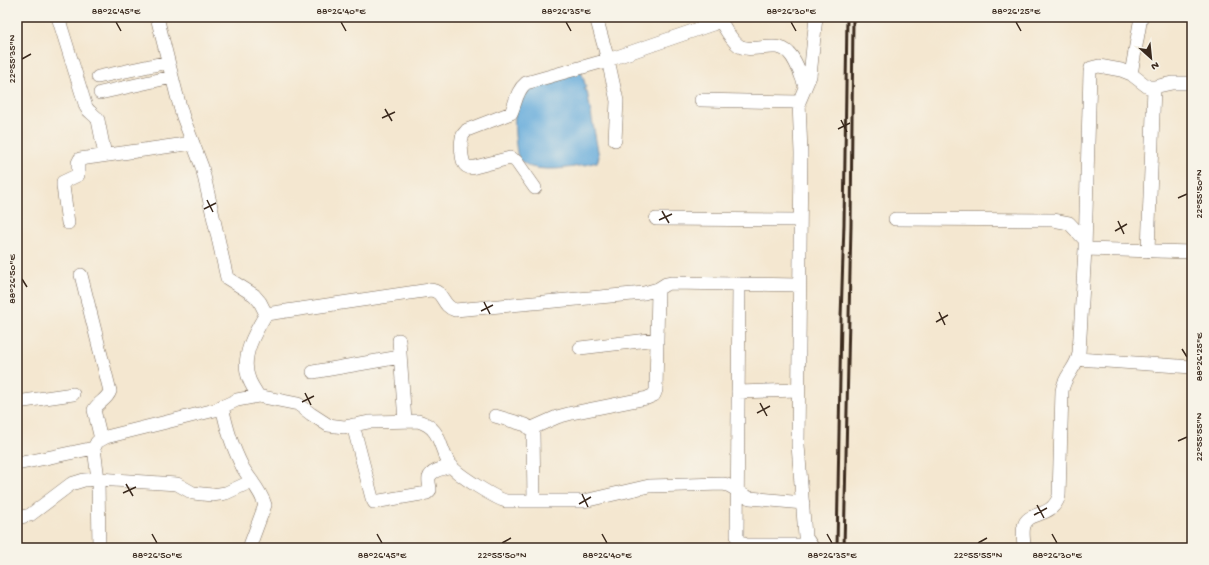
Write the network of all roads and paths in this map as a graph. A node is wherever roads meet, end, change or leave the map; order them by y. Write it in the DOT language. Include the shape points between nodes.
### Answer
graph roads {
  1 [pos="58,17"];
  2 [pos="157,17"];
  3 [pos="596,17"];
  4 [pos="816,17"];
  5 [pos="1140,17"];
  6 [pos="721,18"];
  7 [pos="608,60"];
  8 [pos="168,62"];
  9 [pos="1131,74"];
  10 [pos="98,77"];
  11 [pos="172,77"];
  12 [pos="1192,83"];
  13 [pos="805,86"];
  14 [pos="1154,87"];
  15 [pos="100,93"];
  16 [pos="701,100"];
  17 [pos="799,102"];
  18 [pos="615,140"];
  19 [pos="193,143"];
  20 [pos="105,155"];
  21 [pos="535,188"];
  22 [pos="656,219"];
  23 [pos="894,219"];
  24 [pos="800,220"];
  25 [pos="68,223"];
  26 [pos="1085,245"];
  27 [pos="1148,250"];
  28 [pos="1192,252"];
  29 [pos="81,275"];
  30 [pos="739,284"];
  31 [pos="799,285"];
  32 [pos="658,289"];
  33 [pos="266,314"];
  34 [pos="657,339"];
  35 [pos="399,340"];
  36 [pos="580,348"];
  37 [pos="400,357"];
  38 [pos="1078,359"];
  39 [pos="1192,367"];
  40 [pos="313,372"];
  41 [pos="798,390"];
  42 [pos="738,392"];
  43 [pos="73,394"];
  44 [pos="258,396"];
  45 [pos="17,402"];
  46 [pos="222,406"];
  47 [pos="495,416"];
  48 [pos="405,421"];
  49 [pos="353,425"];
  50 [pos="530,429"];
  51 [pos="98,443"];
  52 [pos="17,464"];
  53 [pos="452,466"];
  54 [pos="98,479"];
  55 [pos="252,481"];
  56 [pos="737,490"];
  57 [pos="534,501"];
  58 [pos="802,503"];
  59 [pos="17,518"];
  60 [pos="812,546"];
  61 [pos="99,548"];
  62 [pos="249,548"];
  63 [pos="1024,548"];
  1 -- 20 [label="street" via="86,107 98,120"];
  2 -- 8 [label="street"];
  3 -- 7 [label="street"];
  4 -- 13 [label="street" via="810,76"];
  5 -- 9 [label="street"];
  6 -- 7 [label="street" via="713,24"];
  6 -- 13 [label="street" via="739,46 777,47 788,52"];
  7 -- 18 [label="street" via="617,106"];
  7 -- 21 [label="street" via="526,83 518,92 511,113 467,130 462,135 463,163 466,167 476,167 510,158 516,161"];
  8 -- 10 [label="street"];
  8 -- 11 [label="street"];
  9 -- 14 [label="street" via="1148,87"];
  9 -- 26 [label="street" via="1099,66 1091,68"];
  11 -- 15 [label="street"];
  11 -- 19 [label="street"];
  12 -- 14 [label="street" via="1172,83"];
  13 -- 17 [label="street"];
  14 -- 27 [label="street"];
  16 -- 17 [label="street"];
  17 -- 24 [label="street"];
  19 -- 20 [label="street"];
  19 -- 33 [label="street" via="202,167 226,278 254,295"];
  20 -- 25 [label="street" via="80,159 78,175 63,182"];
  22 -- 24 [label="street"];
  23 -- 26 [label="street" via="1053,220 1069,224"];
  24 -- 31 [label="street"];
  26 -- 27 [label="street"];
  26 -- 38 [label="street"];
  27 -- 28 [label="street"];
  29 -- 51 [label="street" via="110,391 94,410"];
  30 -- 31 [label="street"];
  30 -- 32 [label="street" via="671,283"];
  30 -- 42 [label="street"];
  31 -- 41 [label="street"];
  32 -- 33 [label="street" via="637,294 455,310 446,305 436,290 430,290"];
  32 -- 34 [label="street"];
  33 -- 44 [label="street" via="248,348 248,378"];
  34 -- 36 [label="street"];
  34 -- 50 [label="street" via="654,394 647,398 572,413"];
  35 -- 37 [label="street"];
  37 -- 40 [label="street"];
  37 -- 48 [label="street"];
  38 -- 39 [label="street"];
  38 -- 63 [label="street" via="1068,374 1062,391 1059,496 1054,506 1026,522"];
  41 -- 42 [label="street"];
  41 -- 58 [label="street"];
  42 -- 56 [label="street"];
  43 -- 45 [label="street"];
  44 -- 46 [label="street"];
  44 -- 49 [label="street" via="298,404 328,425"];
  46 -- 51 [label="street"];
  46 -- 55 [label="street" via="228,435"];
  47 -- 50 [label="street" via="526,425"];
  48 -- 49 [label="street"];
  48 -- 53 [label="street" via="418,421 431,426"];
  49 -- 53 [label="street" via="374,502 427,493 430,490 430,475"];
  50 -- 57 [label="street" via="534,437"];
  51 -- 52 [label="street"];
  51 -- 54 [label="street"];
  53 -- 57 [label="street" via="499,499"];
  54 -- 55 [label="street" via="177,484 193,493 212,495 226,493"];
  54 -- 59 [label="street" via="71,484 30,515"];
  54 -- 61 [label="street"];
  55 -- 62 [label="street" via="265,506"];
  56 -- 57 [label="street" via="723,484 649,486 584,501"];
  56 -- 58 [label="street" via="750,498"];
  56 -- 60 [label="street" via="738,541 746,545"];
  58 -- 60 [label="street" via="806,536"];
}
